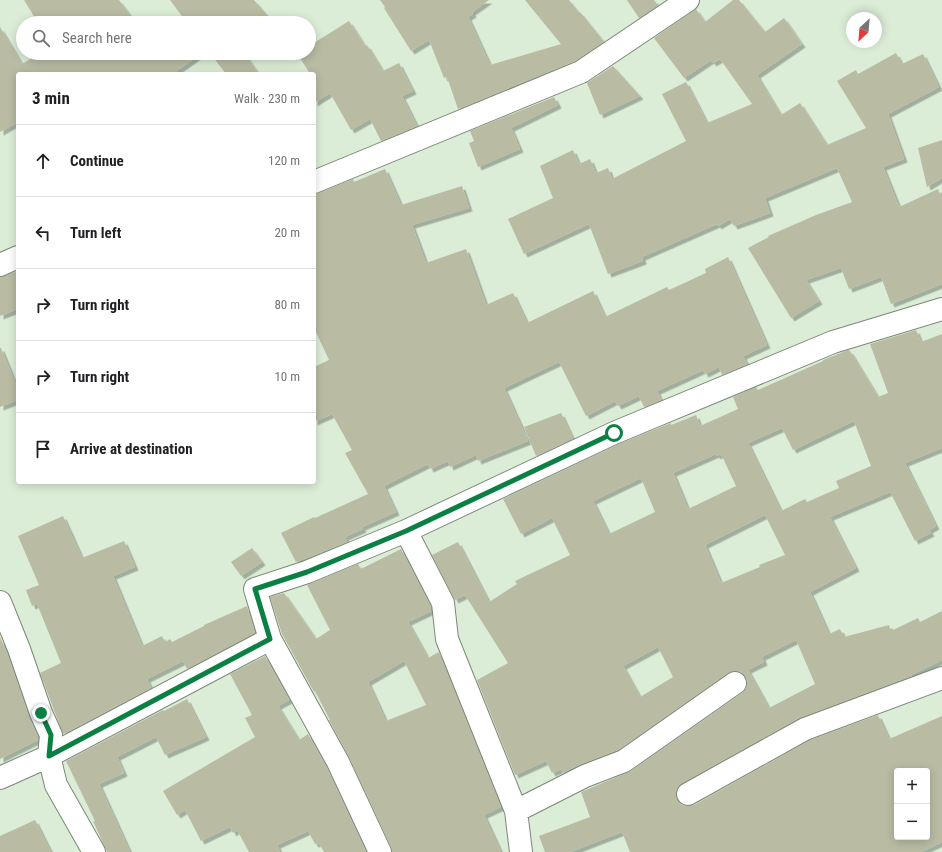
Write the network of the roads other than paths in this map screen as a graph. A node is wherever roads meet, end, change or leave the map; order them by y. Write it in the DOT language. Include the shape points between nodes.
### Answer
graph roads {
  1 [pos="688,0"];
  2 [pos="316,181"];
  3 [pos="16,258"];
  4 [pos="0,265"];
  5 [pos="942,309"];
  6 [pos="406,531"];
  7 [pos="0,602"];
  8 [pos="270,639"];
  9 [pos="942,678"];
  10 [pos="735,683"];
  11 [pos="49,756"];
  12 [pos="0,778"];
  13 [pos="688,794"];
  14 [pos="516,812"];
  15 [pos="94,852"];
  16 [pos="380,852"];
  17 [pos="521,852"];
  1 -- 2 [label="street" via="581,72"];
  3 -- 4 [label="street"];
  5 -- 6 [label="street" via="811,351 614,433"];
  6 -- 8 [label="street" via="307,572 255,589"];
  6 -- 14 [label="street" via="443,603 447,639"];
  7 -- 11 [label="street" via="51,735"];
  8 -- 11 [label="street"];
  8 -- 16 [label="street" via="338,762"];
  9 -- 13 [label="street" via="805,729"];
  10 -- 14 [label="street" via="624,761 586,776"];
  11 -- 12 [label="street"];
  11 -- 15 [label="street" via="56,785"];
  14 -- 17 [label="street"];
}
